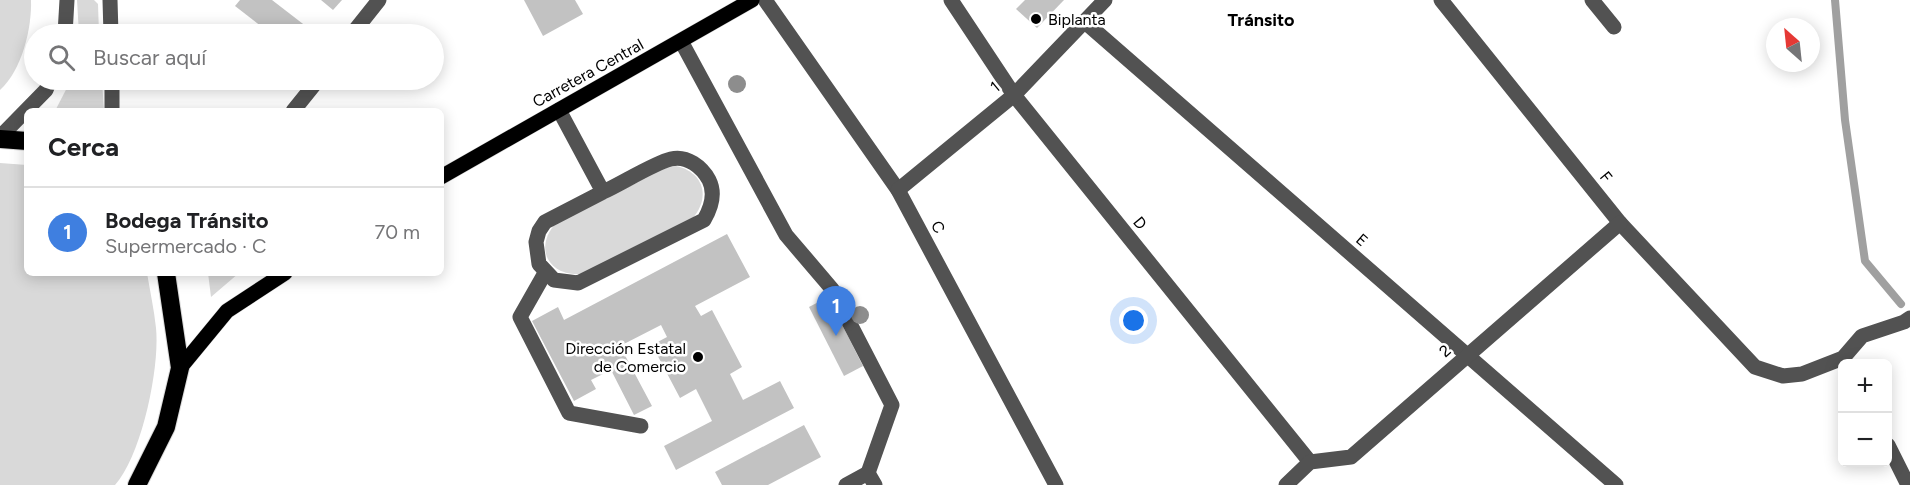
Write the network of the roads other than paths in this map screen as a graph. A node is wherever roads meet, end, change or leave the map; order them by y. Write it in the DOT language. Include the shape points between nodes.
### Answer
graph roads {
  1 [pos="67,0"];
  2 [pos="110,0"];
  3 [pos="379,0"];
  4 [pos="752,0"];
  5 [pos="765,0"];
  6 [pos="951,0"];
  7 [pos="1105,0"];
  8 [pos="1441,0"];
  9 [pos="1592,0"];
  10 [pos="1084,22"];
  11 [pos="66,24"];
  12 [pos="111,24"];
  13 [pos="360,24"];
  14 [pos="1614,27"];
  15 [pos="681,41"];
  16 [pos="46,90"];
  17 [pos="112,90"];
  18 [pos="310,90"];
  19 [pos="1014,95"];
  20 [pos="29,108"];
  21 [pos="112,108"];
  22 [pos="295,108"];
  23 [pos="559,110"];
  24 [pos="24,113"];
  25 [pos="0,138"];
  26 [pos="24,141"];
  27 [pos="444,175"];
  28 [pos="898,190"];
  29 [pos="603,192"];
  30 [pos="1620,223"];
  31 [pos="545,273"];
  32 [pos="165,276"];
  33 [pos="280,276"];
  34 [pos="1910,318"];
  35 [pos="1467,355"];
  36 [pos="1846,359"];
  37 [pos="1838,363"];
  38 [pos="180,368"];
  39 [pos="641,426"];
  40 [pos="1892,455"];
  41 [pos="1310,462"];
  42 [pos="871,479"];
  43 [pos="137,485"];
  44 [pos="846,485"];
  45 [pos="1056,485"];
  46 [pos="1286,485"];
  47 [pos="1616,485"];
  48 [pos="1908,485"];
  1 -- 11 [label="street"];
  2 -- 12 [label="street"];
  3 -- 13 [label="street"];
  4 -- 15 [label="main road, Carretera Central"];
  5 -- 28 [label="street, C"];
  6 -- 19 [label="street, D"];
  7 -- 10 [label="street, 1"];
  8 -- 30 [label="street, F"];
  9 -- 14 [label="street"];
  10 -- 19 [label="street, 1"];
  10 -- 35 [label="street, E"];
  15 -- 23 [label="main road, Carretera Central"];
  15 -- 42 [label="street" via="786,235 832,288 892,405"];
  16 -- 20 [label="street"];
  17 -- 21 [label="street"];
  18 -- 22 [label="street"];
  19 -- 28 [label="street, 1"];
  19 -- 41 [label="street, D"];
  23 -- 27 [label="main road, Carretera Central"];
  23 -- 29 [label="street"];
  24 -- 25 [label="street"];
  25 -- 26 [label="highway"];
  28 -- 45 [label="street, C"];
  29 -- 31 [label="street" via="545,222 536,242 539,264"];
  29 -- 31 [label="street" via="677,159 696,164 705,173 712,197 704,220 578,283 565,283"];
  30 -- 35 [label="street, 2"];
  30 -- 37 [label="street, F" via="1755,367 1783,376"];
  31 -- 39 [label="street" via="519,317 569,412"];
  32 -- 38 [label="highway"];
  33 -- 38 [label="main road" via="227,311"];
  34 -- 36 [label="street" via="1862,336"];
  35 -- 41 [label="street, 2" via="1351,457"];
  35 -- 47 [label="street, E"];
  38 -- 43 [label="highway" via="166,427"];
  40 -- 48 [label="street"];
  41 -- 46 [label="street"];
  42 -- 44 [label="street"];
}
